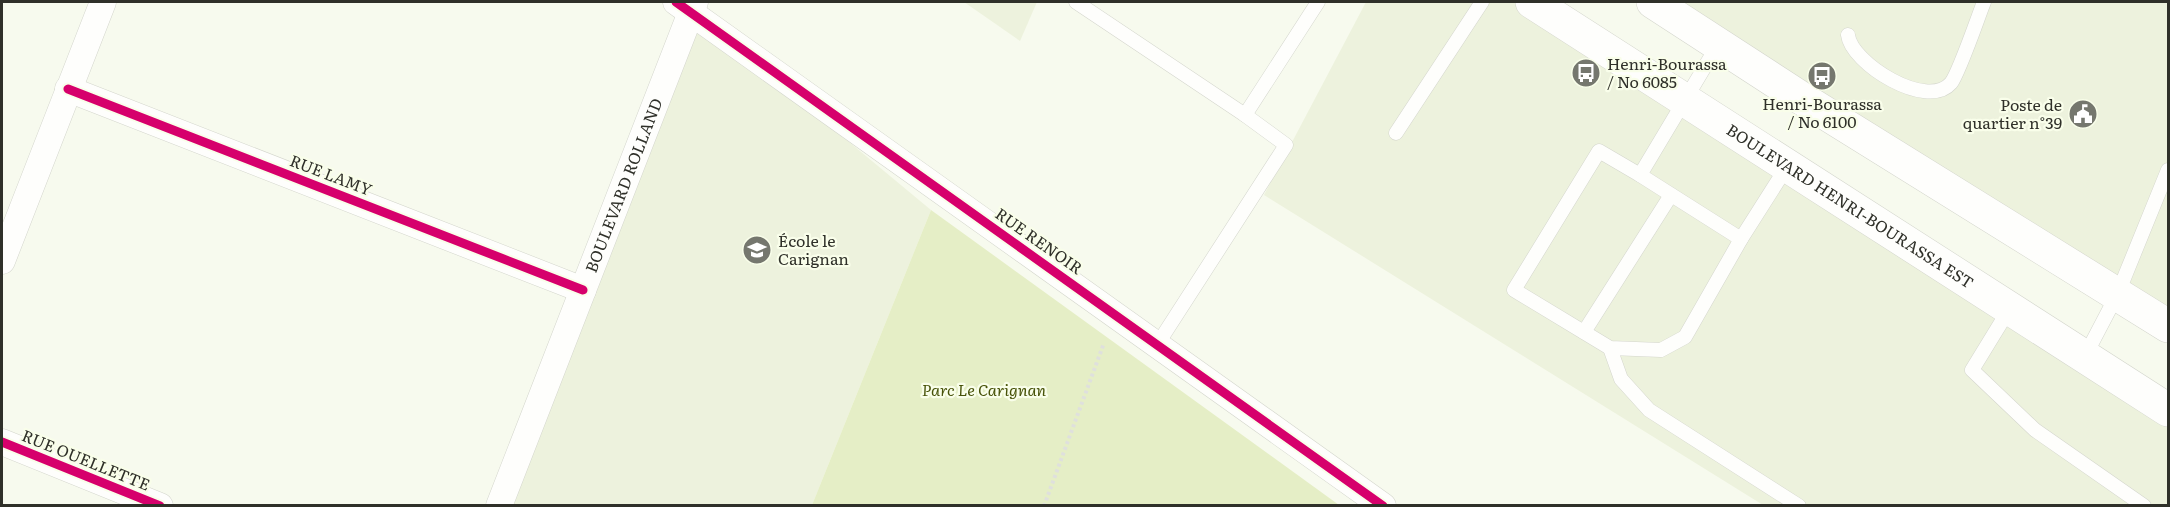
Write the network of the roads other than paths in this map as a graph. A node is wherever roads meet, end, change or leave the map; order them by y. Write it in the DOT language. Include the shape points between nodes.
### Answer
graph roads {
  1 [pos="103,2"];
  2 [pos="1076,2"];
  3 [pos="1318,2"];
  4 [pos="1482,2"];
  5 [pos="1532,2"];
  6 [pos="1653,2"];
  7 [pos="1984,2"];
  8 [pos="687,5"];
  9 [pos="1848,35"];
  10 [pos="1719,43"];
  11 [pos="68,89"];
  12 [pos="1686,100"];
  13 [pos="1245,114"];
  14 [pos="1396,134"];
  15 [pos="1788,165"];
  16 [pos="2169,170"];
  17 [pos="1640,175"];
  18 [pos="1671,195"];
  19 [pos="1741,239"];
  20 [pos="2,261"];
  21 [pos="583,290"];
  22 [pos="2118,293"];
  23 [pos="2010,308"];
  24 [pos="2169,326"];
  25 [pos="1584,332"];
  26 [pos="1157,345"];
  27 [pos="1610,348"];
  28 [pos="2085,356"];
  29 [pos="2169,410"];
  30 [pos="2,442"];
  31 [pos="160,506"];
  32 [pos="499,506"];
  33 [pos="1383,506"];
  34 [pos="1798,506"];
  35 [pos="2144,506"];
  1 -- 11 [label="street"];
  2 -- 13 [label="lane"];
  3 -- 13 [label="lane"];
  4 -- 14 [label="lane"];
  5 -- 12 [label="main road, BOULEVARD HENRI-BOURASSA EST"];
  6 -- 10 [label="main road"];
  7 -- 9 [label="lane" via="1951,83 1936,91 1915,91 1895,81 1857,54"];
  8 -- 21 [label="street, BOULEVARD ROLLAND"];
  8 -- 26 [label="street, RUE RENOIR"];
  10 -- 12 [label="lane"];
  10 -- 22 [label="main road" via="1801,98"];
  11 -- 20 [label="street"];
  11 -- 21 [label="street, RUE LAMY"];
  12 -- 15 [label="main road, BOULEVARD HENRI-BOURASSA EST"];
  12 -- 17 [label="lane"];
  13 -- 26 [label="lane" via="1286,145"];
  15 -- 19 [label="lane"];
  15 -- 23 [label="main road, BOULEVARD HENRI-BOURASSA EST"];
  16 -- 22 [label="lane"];
  17 -- 18 [label="lane"];
  17 -- 25 [label="lane" via="1599,152 1514,290"];
  18 -- 19 [label="lane"];
  18 -- 25 [label="lane"];
  19 -- 27 [label="lane" via="1685,337 1661,350"];
  21 -- 32 [label="street, BOULEVARD ROLLAND"];
  22 -- 24 [label="main road"];
  22 -- 28 [label="lane"];
  23 -- 28 [label="main road, BOULEVARD HENRI-BOURASSA EST"];
  23 -- 35 [label="lane" via="1972,370 2035,430"];
  25 -- 27 [label="lane"];
  26 -- 33 [label="street, RUE RENOIR"];
  27 -- 34 [label="lane" via="1621,379 1648,410"];
  28 -- 29 [label="main road, BOULEVARD HENRI-BOURASSA EST"];
  30 -- 31 [label="street, RUE OUELLETTE"];
}
